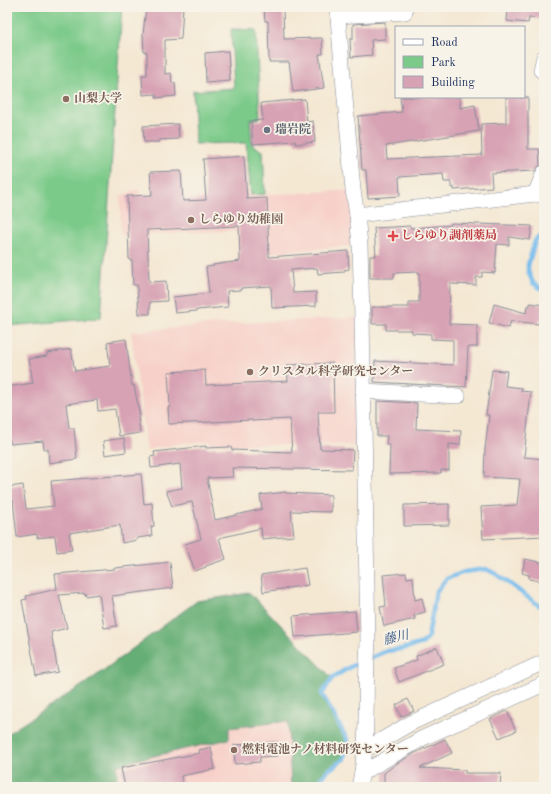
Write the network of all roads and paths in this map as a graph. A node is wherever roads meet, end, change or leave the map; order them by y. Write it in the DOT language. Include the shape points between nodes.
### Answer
graph roads {
  1 [pos="337,11"];
  2 [pos="405,12"];
  3 [pos="544,57"];
  4 [pos="544,72"];
  5 [pos="544,173"];
  6 [pos="540,194"];
  7 [pos="357,214"];
  8 [pos="363,391"];
  9 [pos="458,396"];
  10 [pos="544,662"];
  11 [pos="544,684"];
  12 [pos="366,748"];
  13 [pos="361,780"];
  1 -- 2 [label="street"];
  1 -- 7 [label="street"];
  3 -- 4 [label="street" via="541,70"];
  5 -- 6 [label="street"];
  6 -- 7 [label="street"];
  7 -- 8 [label="street"];
  8 -- 9 [label="street"];
  8 -- 12 [label="street" via="368,643"];
  10 -- 12 [label="street" via="411,723"];
  11 -- 13 [label="street" via="423,738"];
  12 -- 13 [label="street"];
}
